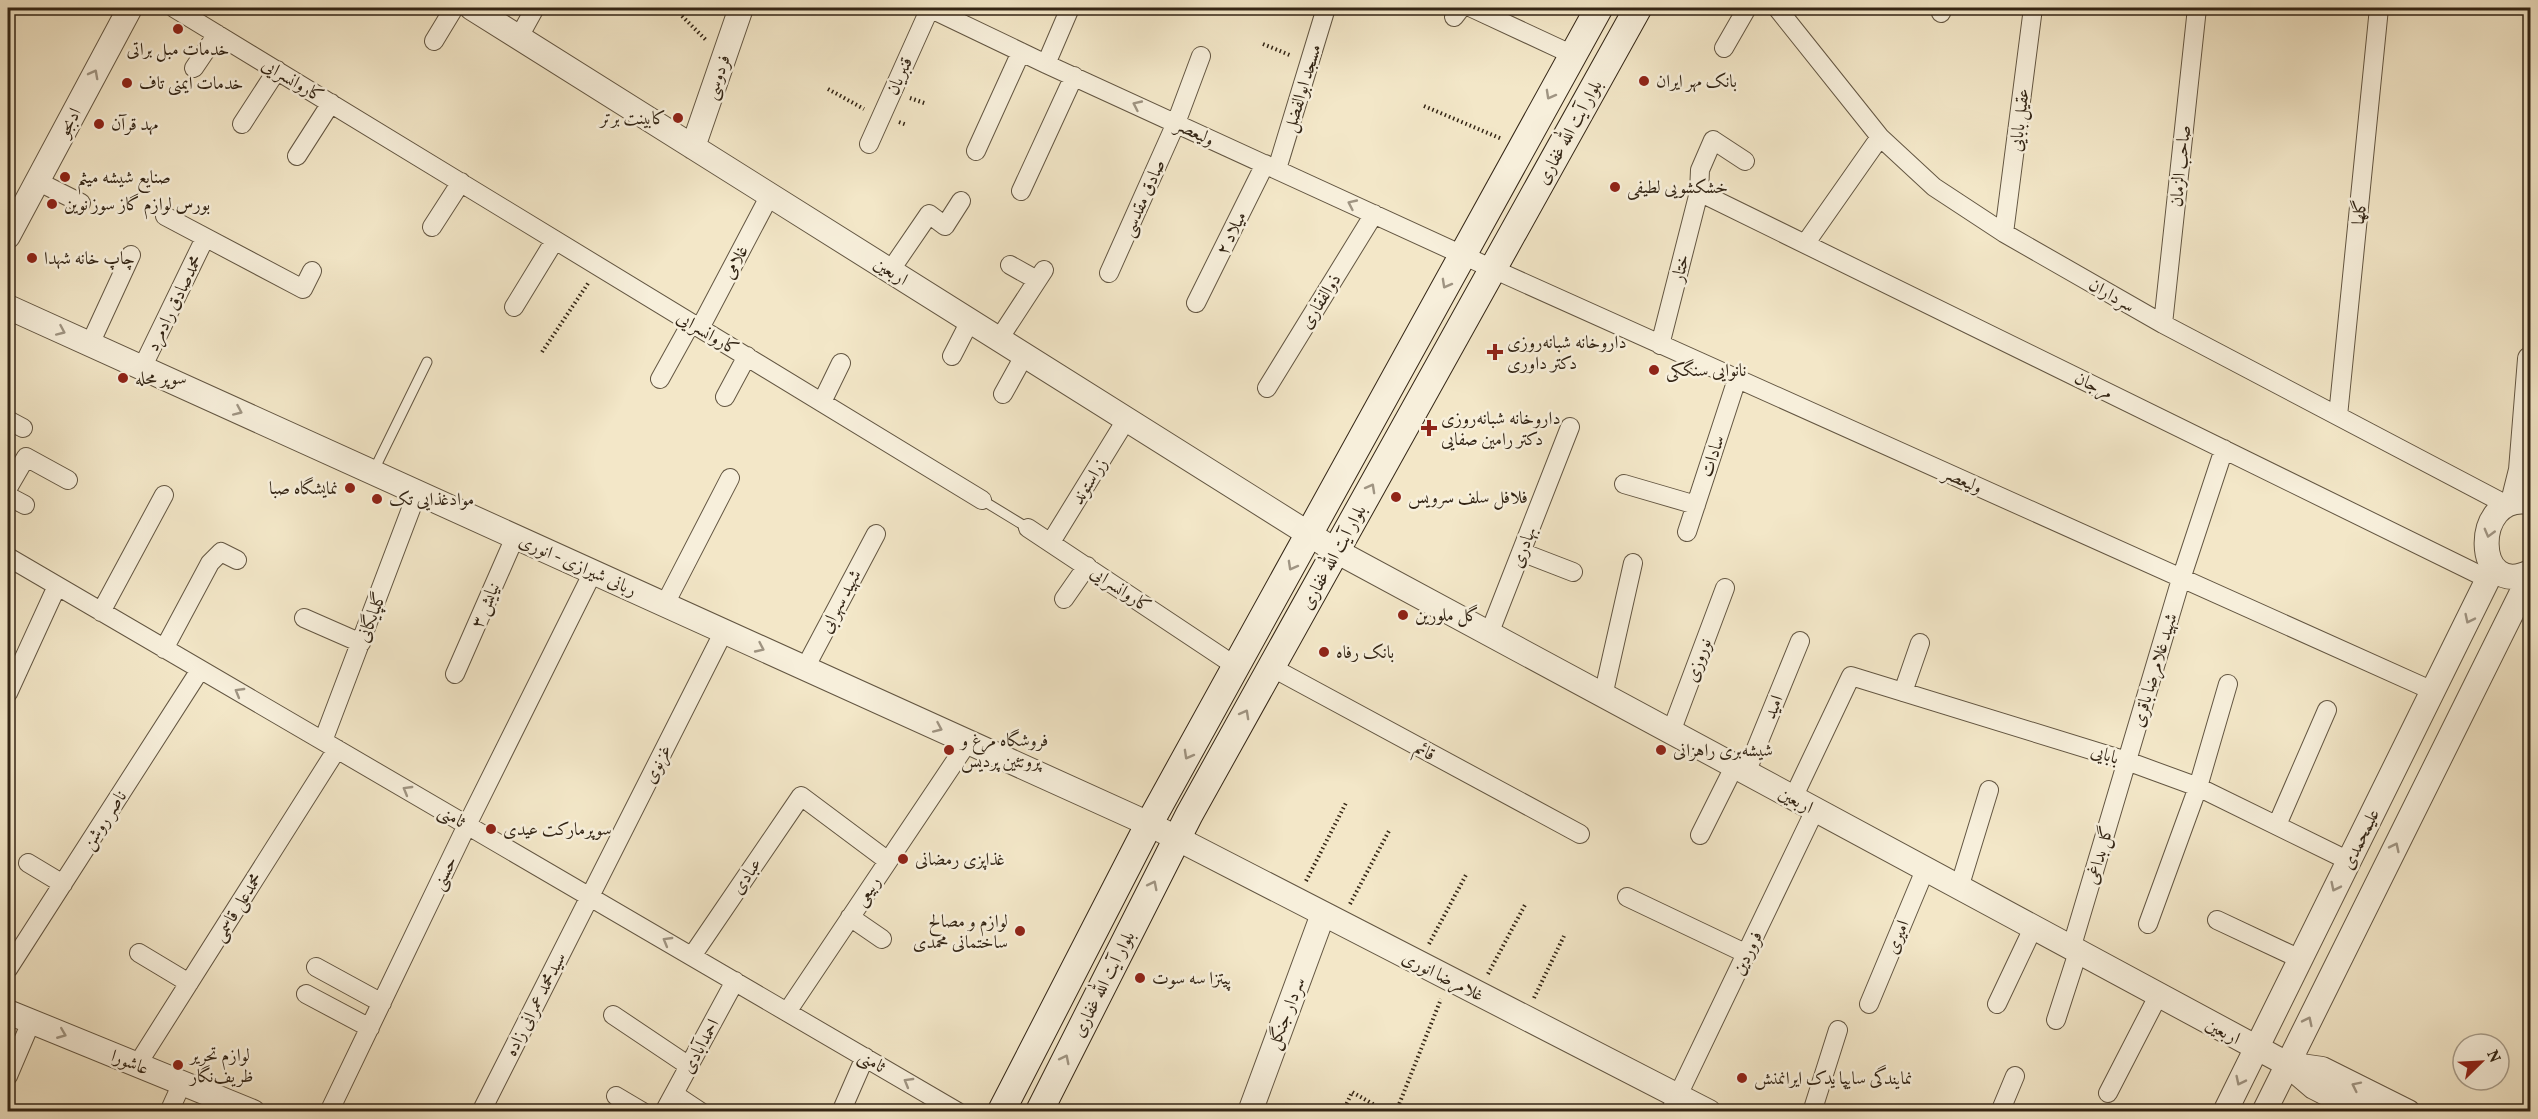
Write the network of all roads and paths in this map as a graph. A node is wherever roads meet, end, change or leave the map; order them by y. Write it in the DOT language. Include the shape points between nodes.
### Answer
graph roads {
  1 [pos="130,8"];
  2 [pos="174,8"];
  3 [pos="454,8"];
  4 [pos="472,8"];
  5 [pos="535,8"];
  6 [pos="741,8"];
  7 [pos="929,8"];
  8 [pos="1070,8"];
  9 [pos="1326,8"];
  10 [pos="1472,8"];
  11 [pos="1599,8"];
  12 [pos="1638,8"];
  13 [pos="1747,8"];
  14 [pos="1777,8"];
  15 [pos="2033,8"];
  16 [pos="2197,8"];
  17 [pos="2379,8"];
  18 [pos="954,12"];
  19 [pos="682,16"];
  20 [pos="217,34"];
  21 [pos="519,37"];
  22 [pos="434,41"];
  23 [pos="1263,44"];
  24 [pos="1724,48"];
  25 [pos="1021,52"];
  26 [pos="1573,55"];
  27 [pos="1201,56"];
  28 [pos="724,58"];
  29 [pos="1309,63"];
  30 [pos="1046,64"];
  31 [pos="194,68"];
  32 [pos="277,70"];
  33 [pos="1074,76"];
  34 [pos="828,89"];
  35 [pos="331,103"];
  36 [pos="1424,106"];
  37 [pos="880,118"];
  38 [pos="1176,123"];
  39 [pos="242,124"];
  40 [pos="1880,137"];
  41 [pos="869,144"];
  42 [pos="693,147"];
  43 [pos="1522,147"];
  44 [pos="976,151"];
  45 [pos="297,156"];
  46 [pos="1745,161"];
  47 [pos="1271,166"];
  48 [pos="37,181"];
  49 [pos="460,182"];
  50 [pos="1021,190"];
  51 [pos="1699,192"];
  52 [pos="770,195"];
  53 [pos="961,201"];
  54 [pos="81,203"];
  55 [pos="1374,214"];
  56 [pos="165,216"];
  57 [pos="10,222"];
  58 [pos="432,227"];
  59 [pos="2004,233"];
  60 [pos="205,238"];
  61 [pos="555,240"];
  62 [pos="1805,244"];
  63 [pos="131,255"];
  64 [pos="1462,255"];
  65 [pos="1010,265"];
  66 [pos="599,267"];
  67 [pos="1493,269"];
  68 [pos="890,271"];
  69 [pos="312,272"];
  70 [pos="1109,273"];
  71 [pos="1196,303"];
  72 [pos="8,307"];
  73 [pos="514,307"];
  74 [pos="970,321"];
  75 [pos="2163,324"];
  76 [pos="695,325"];
  77 [pos="999,339"];
  78 [pos="90,344"];
  79 [pos="1660,345"];
  80 [pos="542,352"];
  81 [pos="747,356"];
  82 [pos="952,356"];
  83 [pos="1024,356"];
  84 [pos="2530,359"];
  85 [pos="427,362"];
  86 [pos="840,363"];
  87 [pos="142,368"];
  88 [pos="660,379"];
  89 [pos="1737,379"];
  90 [pos="1267,388"];
  91 [pos="1004,394"];
  92 [pos="725,397"];
  93 [pos="822,402"];
  94 [pos="2338,416"];
  95 [pos="1126,420"];
  96 [pos="1570,427"];
  97 [pos="2224,449"];
  98 [pos="373,472"];
  99 [pos="730,478"];
  100 [pos="68,480"];
  101 [pos="1624,484"];
  102 [pos="8,488"];
  103 [pos="417,493"];
  104 [pos="164,495"];
  105 [pos="8,496"];
  106 [pos="982,500"];
  107 [pos="2517,503"];
  108 [pos="25,505"];
  109 [pos="1696,505"];
  110 [pos="1028,528"];
  111 [pos="1687,532"];
  112 [pos="876,534"];
  113 [pos="1309,535"];
  114 [pos="515,537"];
  115 [pos="1051,542"];
  116 [pos="1336,551"];
  117 [pos="1521,552"];
  118 [pos="8,557"];
  119 [pos="237,560"];
  120 [pos="1633,563"];
  121 [pos="1087,566"];
  122 [pos="593,572"];
  123 [pos="1573,572"];
  124 [pos="2490,572"];
  125 [pos="2530,574"];
  126 [pos="2181,579"];
  127 [pos="57,586"];
  128 [pos="1725,588"];
  129 [pos="1064,599"];
  130 [pos="665,604"];
  131 [pos="101,612"];
  132 [pos="304,618"];
  133 [pos="724,631"];
  134 [pos="1490,634"];
  135 [pos="1800,641"];
  136 [pos="361,643"];
  137 [pos="1920,643"];
  138 [pos="164,649"];
  139 [pos="1237,667"];
  140 [pos="1271,667"];
  141 [pos="805,668"];
  142 [pos="200,669"];
  143 [pos="455,674"];
  144 [pos="2228,684"];
  145 [pos="2433,691"];
  146 [pos="1903,692"];
  147 [pos="8,693"];
  148 [pos="1604,696"];
  149 [pos="2326,710"];
  150 [pos="1671,732"];
  151 [pos="968,742"];
  152 [pos="330,745"];
  153 [pos="2127,761"];
  154 [pos="1740,770"];
  155 [pos="2198,787"];
  156 [pos="1989,790"];
  157 [pos="1793,798"];
  158 [pos="1347,801"];
  159 [pos="1815,810"];
  160 [pos="1149,824"];
  161 [pos="467,825"];
  162 [pos="2277,825"];
  163 [pos="1390,829"];
  164 [pos="1580,834"];
  165 [pos="1700,835"];
  166 [pos="1177,840"];
  167 [pos="888,861"];
  168 [pos="2349,861"];
  169 [pos="28,863"];
  170 [pos="1925,870"];
  171 [pos="1467,873"];
  172 [pos="2380,877"];
  173 [pos="63,884"];
  174 [pos="1959,888"];
  175 [pos="590,897"];
  176 [pos="1627,897"];
  177 [pos="1296,900"];
  178 [pos="1526,903"];
  179 [pos="850,917"];
  180 [pos="1332,919"];
  181 [pos="2217,920"];
  182 [pos="2148,924"];
  183 [pos="2033,928"];
  184 [pos="1564,936"];
  185 [pos="882,939"];
  186 [pos="2074,951"];
  187 [pos="139,953"];
  188 [pos="1747,954"];
  189 [pos="692,956"];
  190 [pos="2300,959"];
  191 [pos="1418,963"];
  192 [pos="316,967"];
  193 [pos="8,969"];
  194 [pos="1449,979"];
  195 [pos="735,981"];
  196 [pos="189,983"];
  197 [pos="306,994"];
  198 [pos="1478,994"];
  199 [pos="2158,996"];
  200 [pos="382,1003"];
  201 [pos="1869,1004"];
  202 [pos="1997,1004"];
  203 [pos="8,1012"];
  204 [pos="787,1012"];
  205 [pos="613,1015"];
  206 [pos="1525,1017"];
  207 [pos="2056,1020"];
  208 [pos="32,1022"];
  209 [pos="370,1028"];
  210 [pos="1838,1030"];
  211 [pos="2256,1049"];
  212 [pos="865,1057"];
  213 [pos="2287,1064"];
  214 [pos="137,1065"];
  215 [pos="689,1066"];
  216 [pos="8,1076"];
  217 [pos="2015,1076"];
  218 [pos="182,1083"];
  219 [pos="2108,1093"];
  220 [pos="674,1094"];
  221 [pos="616,1096"];
  222 [pos="1674,1104"];
  223 [pos="168,1112"];
  224 [pos="253,1112"];
  225 [pos="329,1112"];
  226 [pos="481,1112"];
  227 [pos="643,1112"];
  228 [pos="664,1112"];
  229 [pos="701,1112"];
  230 [pos="841,1112"];
  231 [pos="958,1112"];
  232 [pos="1000,1112"];
  233 [pos="1039,1112"];
  234 [pos="1250,1112"];
  235 [pos="1343,1112"];
  236 [pos="1387,1112"];
  237 [pos="1396,1112"];
  238 [pos="1709,1112"];
  239 [pos="1812,1112"];
  240 [pos="2000,1112"];
  241 [pos="2225,1112"];
  242 [pos="2264,1112"];
  243 [pos="2363,1112"];
  244 [pos="2408,1112"];
  48 -- 1 [label="street, ادبجو, one-way"];
  2 -- 20 [label="street, کاروانسرایی"];
  3 -- 22 [label="street"];
  4 -- 21 [label="street, اربعین"];
  5 -- 21 [label="street"];
  6 -- 28 [label="street, فردوسی"];
  7 -- 18 [label="street, ولیعصر"];
  7 -- 37 [label="street, قنبریان"];
  8 -- 30 [label="street"];
  9 -- 29 [label="street, مسجد ابوالفضل"];
  10 -- 26 [label="street"];
  11 -- 26 [label="main road, بلوار آیت الله غفاری"];
  12 -- 67 [label="main road, بلوار آیت الله غفاری"];
  13 -- 24 [label="street"];
  14 -- 40 [label="street, سرداران"];
  15 -- 59 [label="street, عقیل بابایی"];
  16 -- 75 [label="street, صاحب الزمان"];
  17 -- 94 [label="street, گلها"];
  18 -- 25 [label="street, ولیعصر"];
  19 -- 28 [label="path"];
  20 -- 31 [label="street"];
  20 -- 32 [label="street, کاروانسرایی"];
  21 -- 42 [label="street, اربعین"];
  23 -- 29 [label="path"];
  25 -- 30 [label="street, ولیعصر"];
  25 -- 44 [label="street"];
  26 -- 43 [label="main road, بلوار آیت الله غفاری, one-way"];
  27 -- 38 [label="street, صادق مقدسی"];
  28 -- 42 [label="street, فردوسی"];
  29 -- 47 [label="street, مسجد ابوالفضل"];
  30 -- 33 [label="street, ولیعصر"];
  32 -- 35 [label="street, کاروانسرایی"];
  32 -- 39 [label="street"];
  38 -- 33 [label="street, ولیعصر, one-way"];
  33 -- 50 [label="street"];
  34 -- 37 [label="path"];
  35 -- 45 [label="street"];
  35 -- 49 [label="street, کاروانسرایی"];
  36 -- 43 [label="path"];
  37 -- 41 [label="street, قنبریان"];
  38 -- 47 [label="street, ولیعصر"];
  38 -- 70 [label="street, صادق مقدسی"];
  40 -- 59 [label="street, سرداران" via="1934,187"];
  40 -- 62 [label="street"];
  42 -- 52 [label="street, اربعین"];
  43 -- 64 [label="main road, بلوار آیت الله غفاری"];
  46 -- 51 [label="street, ختار" via="1713,140 1700,170"];
  55 -- 47 [label="street, ولیعصر, one-way"];
  47 -- 71 [label="street, میلاد ۲"];
  48 -- 54 [label="street"];
  48 -- 57 [label="street, ادبجو"];
  49 -- 58 [label="street"];
  49 -- 61 [label="street, کاروانسرایی"];
  51 -- 62 [label="street, مرجان"];
  51 -- 79 [label="street, ختار"];
  52 -- 68 [label="street, اربعین"];
  52 -- 76 [label="street, غلامی"];
  53 -- 68 [label="street" via="945,226 930,214"];
  55 -- 64 [label="street, ولیعصر"];
  55 -- 90 [label="street, ذوالفقاری"];
  56 -- 60 [label="street"];
  59 -- 75 [label="street, سرداران"];
  60 -- 69 [label="street" via="303,290"];
  60 -- 87 [label="street, محمدصادق رادمرد"];
  61 -- 66 [label="street, کاروانسرایی"];
  61 -- 73 [label="street"];
  62 -- 97 [label="street, مرجان"];
  63 -- 78 [label="street"];
  64 -- 67 [label="street, ولیعصر"];
  64 -- 113 [label="main road, بلوار آیت الله غفاری, one-way"];
  65 -- 77 [label="street" via="1040,275"];
  66 -- 76 [label="street, کاروانسرایی"];
  66 -- 80 [label="path"];
  67 -- 79 [label="street, ولیعصر"];
  116 -- 67 [label="main road, بلوار آیت الله غفاری, one-way"];
  68 -- 74 [label="street, اربعین"];
  72 -- 78 [label="street, ربانی شیرازی - انوری, one-way"];
  74 -- 77 [label="street, اربعین"];
  74 -- 82 [label="street"];
  75 -- 94 [label="street, سرداران"];
  76 -- 81 [label="street, کاروانسرایی"];
  76 -- 88 [label="street, غلامی"];
  77 -- 83 [label="street, اربعین"];
  78 -- 87 [label="street, ربانی شیرازی - انوری"];
  79 -- 89 [label="street, ولیعصر"];
  81 -- 92 [label="street"];
  81 -- 93 [label="street, کاروانسرایی"];
  83 -- 91 [label="street"];
  83 -- 95 [label="street, اربعین"];
  84 -- 107 [label="street"];
  85 -- 98 [label="lane"];
  86 -- 93 [label="street"];
  87 -- 98 [label="street, ربانی شیرازی - انوری, one-way"];
  89 -- 109 [label="street, سادات"];
  89 -- 126 [label="street, ولیعصر"];
  93 -- 106 [label="street, کاروانسرایی"];
  94 -- 107 [label="street, سرداران"];
  95 -- 113 [label="street, اربعین"];
  95 -- 115 [label="street, زراستوند"];
  96 -- 117 [label="street, بهادری"];
  97 -- 124 [label="street, مرجان"];
  97 -- 126 [label="street, شهید غلامرضا باقری"];
  98 -- 103 [label="street, ربانی شیرازی - انوری"];
  99 -- 130 [label="street"];
  100 -- 102 [label="street" via="26,457"];
  101 -- 109 [label="street"];
  103 -- 114 [label="street, ربانی شیرازی - انوری"];
  103 -- 136 [label="street, گلپایگانی"];
  104 -- 131 [label="street"];
  105 -- 108 [label="street"];
  106 -- 110 [label="lane, کاروانسرایی"];
  107 -- 124 [label="street, one-way" via="2494,518 2487,534"];
  109 -- 111 [label="street, سادات"];
  110 -- 115 [label="street, کاروانسرایی"];
  112 -- 141 [label="street, شهید سهرابی"];
  113 -- 116 [label="street, اربعین"];
  113 -- 139 [label="main road, بلوار آیت الله غفاری, one-way"];
  114 -- 122 [label="street, ربانی شیرازی - انوری"];
  114 -- 143 [label="street, نیایش ۳"];
  115 -- 121 [label="street, کاروانسرایی"];
  116 -- 134 [label="street, اربعین"];
  116 -- 140 [label="main road, بلوار آیت الله غفاری"];
  117 -- 123 [label="street"];
  117 -- 134 [label="street, بهادری"];
  118 -- 127 [label="street, ثامنی"];
  119 -- 138 [label="street" via="220,552 210,563"];
  120 -- 148 [label="street"];
  121 -- 129 [label="street"];
  121 -- 139 [label="street, کاروانسرایی"];
  122 -- 130 [label="street, ربانی شیرازی - انوری"];
  122 -- 161 [label="street, حسنی"];
  124 -- 125 [label="street" via="2514,577"];
  124 -- 145 [label="street, علیمحمدی, one-way"];
  172 -- 125 [label="street, علیمحمدی, one-way"];
  126 -- 145 [label="street, ولیعصر"];
  126 -- 153 [label="street, شهید غلامرضا باقری"];
  127 -- 131 [label="street, ثامنی"];
  127 -- 147 [label="street"];
  128 -- 150 [label="street, نوروزی"];
  130 -- 133 [label="street, ربانی شیرازی - انوری"];
  131 -- 138 [label="street, ثامنی"];
  132 -- 136 [label="street"];
  133 -- 141 [label="street, ربانی شیرازی - انوری, one-way"];
  133 -- 175 [label="street, غزنوی"];
  134 -- 148 [label="street, اربعین"];
  135 -- 154 [label="street, امید"];
  136 -- 152 [label="street, گلپایگانی"];
  137 -- 146 [label="street"];
  138 -- 142 [label="street, ثامنی"];
  139 -- 160 [label="main road, بلوار آیت الله غفاری, one-way"];
  140 -- 164 [label="street, قائم"];
  166 -- 140 [label="main road, بلوار آیت الله غفاری, one-way"];
  141 -- 151 [label="street, ربانی شیرازی - انوری, one-way"];
  152 -- 142 [label="street, ثامنی, one-way"];
  142 -- 173 [label="street, ناصر روشن"];
  144 -- 155 [label="street"];
  145 -- 168 [label="street, علیمحمدی"];
  146 -- 153 [label="street, بابایی"];
  146 -- 157 [label="street, بابایی" via="1851,676"];
  148 -- 150 [label="street, اربعین"];
  149 -- 162 [label="street"];
  150 -- 154 [label="street, اربعین"];
  151 -- 160 [label="street, ربانی شیرازی - انوری"];
  151 -- 167 [label="street, ربیعی"];
  161 -- 152 [label="street, ثامنی, one-way"];
  152 -- 196 [label="street, محمدعلی قاسمی"];
  153 -- 155 [label="street, بابایی"];
  153 -- 186 [label="street, گل بداغی"];
  154 -- 157 [label="street, اربعین"];
  154 -- 165 [label="street, امید"];
  155 -- 162 [label="street, بابایی"];
  155 -- 182 [label="street"];
  156 -- 174 [label="street"];
  157 -- 159 [label="street, اربعین"];
  158 -- 177 [label="path"];
  159 -- 170 [label="street, اربعین"];
  159 -- 188 [label="street, فروردین"];
  160 -- 166 [label="street, ربانی شیرازی - انوری"];
  160 -- 232 [label="main road, بلوار آیت الله غفاری"];
  161 -- 175 [label="street, ثامنی"];
  161 -- 200 [label="street, حسنی"];
  162 -- 168 [label="street, بابایی"];
  163 -- 180 [label="path"];
  166 -- 177 [label="street, غلامرضا انوری"];
  233 -- 166 [label="main road, بلوار آیت الله غفاری, one-way"];
  167 -- 179 [label="street, ربیعی"];
  167 -- 189 [label="street, عبادی" via="801,796"];
  168 -- 172 [label="street"];
  168 -- 190 [label="street, علیمحمدی, one-way"];
  169 -- 173 [label="street"];
  170 -- 174 [label="street, اربعین"];
  170 -- 201 [label="street, امیری"];
  171 -- 191 [label="path"];
  213 -- 172 [label="street, علیمحمدی, one-way"];
  173 -- 193 [label="street, ناصر روشن"];
  174 -- 183 [label="street, اربعین"];
  189 -- 175 [label="street, ثامنی, one-way"];
  175 -- 226 [label="street, سیدمحمد عمرانی زاده"];
  176 -- 188 [label="street"];
  177 -- 180 [label="street, غلامرضا انوری"];
  178 -- 198 [label="path"];
  179 -- 185 [label="street"];
  179 -- 204 [label="street, ربیعی"];
  180 -- 191 [label="street, غلامرضا انوری"];
  180 -- 234 [label="street, سردار جنگل"];
  181 -- 190 [label="street"];
  183 -- 186 [label="street, اربعین"];
  183 -- 202 [label="street"];
  184 -- 206 [label="path"];
  186 -- 199 [label="street, اربعین"];
  186 -- 207 [label="street, گل بداغی"];
  187 -- 196 [label="street"];
  188 -- 222 [label="street, فروردین"];
  189 -- 195 [label="street, ثامنی"];
  190 -- 211 [label="street, علیمحمدی"];
  191 -- 194 [label="street, غلامرضا انوری"];
  192 -- 200 [label="street"];
  194 -- 198 [label="street, غلامرضا انوری"];
  194 -- 237 [label="path"];
  195 -- 204 [label="street, ثامنی"];
  195 -- 215 [label="street, احمدآبادی"];
  196 -- 214 [label="street, محمدعلی قاسمی"];
  197 -- 209 [label="street"];
  198 -- 206 [label="street, غلامرضا انوری"];
  199 -- 211 [label="street, اربعین"];
  199 -- 219 [label="street"];
  200 -- 209 [label="street, حسنی"];
  203 -- 208 [label="street, عاشورا"];
  204 -- 212 [label="street, ثامنی"];
  205 -- 215 [label="street"];
  206 -- 222 [label="street, غلامرضا انوری"];
  208 -- 214 [label="street, عاشورا, one-way"];
  208 -- 216 [label="street"];
  209 -- 225 [label="street, حسنی"];
  210 -- 239 [label="street"];
  211 -- 213 [label="street, اربعین"];
  211 -- 241 [label="street, علیمحمدی, one-way"];
  212 -- 230 [label="street"];
  231 -- 212 [label="street, ثامنی, one-way"];
  213 -- 242 [label="street, علیمحمدی"];
  213 -- 243 [label="street" via="2314,1087"];
  244 -- 213 [label="street, one-way" via="2322,1069"];
  214 -- 218 [label="street, عاشورا"];
  215 -- 220 [label="street, احمدآبادی"];
  217 -- 240 [label="street"];
  218 -- 223 [label="street"];
  218 -- 224 [label="street, عاشورا"];
  220 -- 228 [label="street, احمدآبادی"];
  220 -- 229 [label="street"];
  221 -- 227 [label="street"];
  222 -- 238 [label="street, غلامرضا انوری"];
  235 -- 236 [label="path" via="1352,1092"];
}
